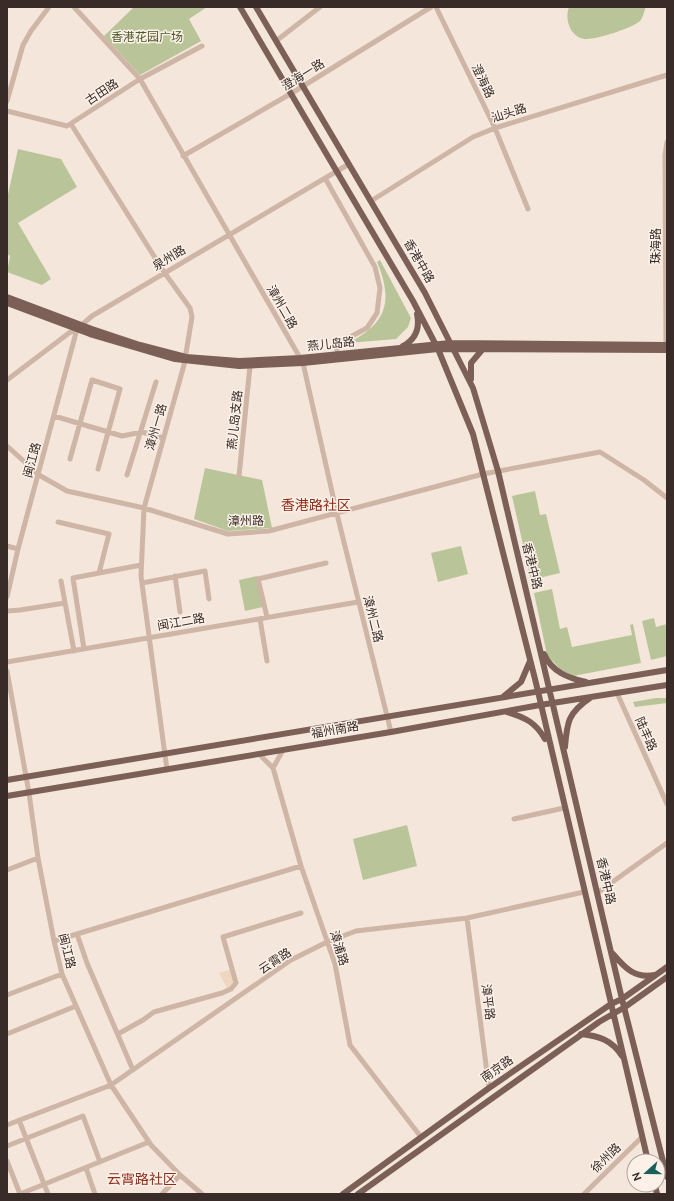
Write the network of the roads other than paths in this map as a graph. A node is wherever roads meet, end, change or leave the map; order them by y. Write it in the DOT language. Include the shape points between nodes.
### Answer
graph roads {
  1 [pos="49,7"];
  2 [pos="74,7"];
  3 [pos="240,7"];
  4 [pos="256,7"];
  5 [pos="320,7"];
  6 [pos="431,7"];
  7 [pos="436,7"];
  8 [pos="276,41"];
  9 [pos="202,46"];
  10 [pos="667,75"];
  11 [pos="140,79"];
  12 [pos="303,86"];
  13 [pos="292,94"];
  14 [pos="7,101"];
  15 [pos="7,111"];
  16 [pos="69,125"];
  17 [pos="495,128"];
  18 [pos="667,142"];
  19 [pos="183,156"];
  20 [pos="349,164"];
  21 [pos="338,171"];
  22 [pos="325,178"];
  23 [pos="371,201"];
  24 [pos="528,209"];
  25 [pos="228,234"];
  26 [pos="164,272"];
  27 [pos="7,297"];
  28 [pos="7,303"];
  29 [pos="416,308"];
  30 [pos="79,327"];
  31 [pos="437,346"];
  32 [pos="452,346"];
  33 [pos="400,347"];
  34 [pos="666,347"];
  35 [pos="482,350"];
  36 [pos="338,354"];
  37 [pos="186,359"];
  38 [pos="302,360"];
  39 [pos="250,366"];
  40 [pos="7,380"];
  41 [pos="156,382"];
  42 [pos="473,388"];
  43 [pos="54,416"];
  44 [pos="80,423"];
  45 [pos="110,432"];
  46 [pos="142,432"];
  47 [pos="163,438"];
  48 [pos="7,446"];
  49 [pos="70,459"];
  50 [pos="98,469"];
  51 [pos="498,471"];
  52 [pos="483,474"];
  53 [pos="39,475"];
  54 [pos="127,475"];
  55 [pos="239,476"];
  56 [pos="667,498"];
  57 [pos="144,508"];
  58 [pos="337,514"];
  59 [pos="58,522"];
  60 [pos="7,546"];
  61 [pos="18,548"];
  62 [pos="326,563"];
  63 [pos="141,565"];
  64 [pos="99,573"];
  65 [pos="175,576"];
  66 [pos="61,581"];
  67 [pos="142,582"];
  68 [pos="7,597"];
  69 [pos="209,599"];
  70 [pos="358,602"];
  71 [pos="65,603"];
  72 [pos="7,611"];
  73 [pos="180,612"];
  74 [pos="267,618"];
  75 [pos="260,619"];
  76 [pos="150,638"];
  77 [pos="540,646"];
  78 [pos="84,649"];
  79 [pos="74,651"];
  80 [pos="267,661"];
  81 [pos="530,661"];
  82 [pos="7,662"];
  83 [pos="667,670"];
  84 [pos="7,671"];
  85 [pos="590,683"];
  86 [pos="667,685"];
  87 [pos="550,690"];
  88 [pos="538,692"];
  89 [pos="617,693"];
  90 [pos="504,696"];
  91 [pos="592,697"];
  92 [pos="552,703"];
  93 [pos="540,704"];
  94 [pos="506,712"];
  95 [pos="387,716"];
  96 [pos="391,732"];
  97 [pos="549,745"];
  98 [pos="283,750"];
  99 [pos="565,753"];
  100 [pos="166,754"];
  101 [pos="259,754"];
  102 [pos="273,768"];
  103 [pos="167,770"];
  104 [pos="26,777"];
  105 [pos="7,780"];
  106 [pos="29,793"];
  107 [pos="7,796"];
  108 [pos="667,804"];
  109 [pos="564,808"];
  110 [pos="514,819"];
  111 [pos="667,843"];
  112 [pos="38,858"];
  113 [pos="301,866"];
  114 [pos="7,870"];
  115 [pos="584,892"];
  116 [pos="597,893"];
  117 [pos="301,913"];
  118 [pos="467,918"];
  119 [pos="77,934"];
  120 [pos="54,941"];
  121 [pos="327,942"];
  122 [pos="611,952"];
  123 [pos="667,968"];
  124 [pos="62,974"];
  125 [pos="659,974"];
  126 [pos="667,977"];
  127 [pos="7,995"];
  128 [pos="622,999"];
  129 [pos="611,1004"];
  130 [pos="76,1006"];
  131 [pos="625,1007"];
  132 [pos="613,1012"];
  133 [pos="7,1034"];
  134 [pos="118,1034"];
  135 [pos="581,1034"];
  136 [pos="624,1059"];
  137 [pos="133,1070"];
  138 [pos="111,1085"];
  139 [pos="489,1088"];
  140 [pos="19,1120"];
  141 [pos="7,1125"];
  142 [pos="642,1136"];
  143 [pos="421,1138"];
  144 [pos="27,1139"];
  145 [pos="150,1142"];
  146 [pos="7,1146"];
  147 [pos="646,1153"];
  148 [pos="7,1160"];
  149 [pos="100,1162"];
  150 [pos="86,1168"];
  151 [pos="180,1175"];
  152 [pos="667,1177"];
  153 [pos="44,1184"];
  154 [pos="20,1194"];
  155 [pos="48,1194"];
  156 [pos="95,1194"];
  157 [pos="162,1194"];
  158 [pos="202,1194"];
  159 [pos="343,1194"];
  160 [pos="358,1194"];
  161 [pos="584,1194"];
  1 -- 14 [label="street" via="23,45"];
  2 -- 11 [label="street, 漳州二路"];
  3 -- 13 [label="main road, 香港中路"];
  4 -- 8 [label="main road, 香港中路"];
  5 -- 8 [label="street"];
  6 -- 12 [label="street, 澄海一路"];
  7 -- 17 [label="street, 澄海路"];
  8 -- 12 [label="main road, 香港中路"];
  9 -- 11 [label="street, 古田路"];
  10 -- 17 [label="street, 汕头路"];
  11 -- 16 [label="street, 古田路"];
  11 -- 19 [label="street, 漳州二路"];
  12 -- 13 [label="street, 澄海一路"];
  12 -- 20 [label="main road, 香港中路"];
  13 -- 19 [label="street, 澄海一路"];
  13 -- 21 [label="main road, 香港中路"];
  15 -- 16 [label="street"];
  16 -- 26 [label="street, 漳州一路"];
  17 -- 23 [label="street, 汕头路" via="473,137"];
  17 -- 24 [label="street, 澄海路"];
  18 -- 34 [label="street, 珠海路"];
  19 -- 25 [label="street, 漳州二路"];
  20 -- 21 [label="street, 泉州路"];
  20 -- 23 [label="main road, 香港中路"];
  21 -- 22 [label="street, 泉州路"];
  21 -- 29 [label="main road, 香港中路"];
  22 -- 25 [label="street, 泉州路"];
  22 -- 36 [label="street" via="375,267 380,288 377,313 367,328 337,344"];
  23 -- 32 [label="main road, 香港中路" via="425,293"];
  25 -- 26 [label="street, 泉州路"];
  25 -- 38 [label="street, 漳州二路"];
  26 -- 30 [label="street, 泉州路" via="92,316"];
  26 -- 37 [label="street, 漳州一路" via="190,308 192,317"];
  27 -- 30 [label="main road, 燕儿岛路"];
  28 -- 30 [label="main road, 燕儿岛路"];
  29 -- 31 [label="main road, 香港中路"];
  29 -- 33 [label="main road" via="418,330 414,338"];
  30 -- 37 [label="main road, 燕儿岛路" via="132,348"];
  30 -- 40 [label="street, 泉州路"];
  30 -- 43 [label="street, 闽江路"];
  31 -- 32 [label="main road, 燕儿岛路"];
  31 -- 33 [label="main road, 燕儿岛路"];
  31 -- 38 [label="main road, 燕儿岛路"];
  31 -- 52 [label="main road, 香港中路" via="473,434"];
  32 -- 34 [label="main road, 燕儿岛路"];
  32 -- 35 [label="main road, 燕儿岛路"];
  32 -- 42 [label="main road, 香港中路"];
  33 -- 36 [label="main road, 燕儿岛路"];
  34 -- 35 [label="main road, 燕儿岛路"];
  35 -- 42 [label="main road" via="471,363"];
  36 -- 38 [label="main road, 燕儿岛路"];
  37 -- 38 [label="main road, 燕儿岛路"];
  37 -- 39 [label="main road, 燕儿岛路"];
  37 -- 47 [label="street, 漳州一路"];
  38 -- 39 [label="main road, 燕儿岛路"];
  38 -- 58 [label="street, 漳州二路"];
  39 -- 55 [label="street, 燕儿岛支路"];
  41 -- 46 [label="street"];
  42 -- 51 [label="main road, 香港中路"];
  43 -- 44 [label="street"];
  43 -- 53 [label="street, 闽江路"];
  44 -- 45 [label="street"];
  44 -- 45 [label="street" via="92,380 120,389"];
  44 -- 49 [label="street"];
  45 -- 46 [label="street" via="122,436"];
  45 -- 50 [label="street"];
  46 -- 47 [label="street"];
  46 -- 54 [label="street"];
  47 -- 57 [label="street, 漳州一路"];
  48 -- 53 [label="street, 漳州路"];
  51 -- 52 [label="street, 漳州路"];
  51 -- 56 [label="street, 漳州路" via="600,452"];
  51 -- 77 [label="main road, 香港中路"];
  52 -- 58 [label="street, 漳州路"];
  52 -- 81 [label="main road, 香港中路"];
  53 -- 57 [label="street, 漳州路" via="68,491"];
  53 -- 61 [label="street, 闽江路"];
  57 -- 58 [label="street, 漳州路" via="228,534 269,531"];
  57 -- 63 [label="street, 漳州一路"];
  58 -- 70 [label="street, 漳州二路"];
  59 -- 64 [label="street" via="109,534"];
  60 -- 61 [label="street"];
  61 -- 68 [label="street, 闽江路"];
  62 -- 74 [label="street" via="258,579"];
  63 -- 64 [label="street"];
  63 -- 67 [label="street, 漳州一路"];
  64 -- 78 [label="street" via="72,578"];
  65 -- 67 [label="street"];
  65 -- 69 [label="street" via="205,571"];
  65 -- 73 [label="street"];
  66 -- 71 [label="street"];
  67 -- 76 [label="street, 漳州一路"];
  70 -- 74 [label="street, 闽江二路"];
  70 -- 95 [label="street, 漳州二路"];
  71 -- 72 [label="street"];
  71 -- 79 [label="street"];
  74 -- 75 [label="street, 闽江二路"];
  75 -- 76 [label="street, 闽江二路"];
  75 -- 80 [label="street"];
  76 -- 78 [label="street, 闽江二路"];
  76 -- 100 [label="street, 漳州一路"];
  77 -- 85 [label="main road" via="547,661 558,671"];
  77 -- 87 [label="main road, 香港中路"];
  78 -- 79 [label="street, 闽江二路"];
  79 -- 82 [label="street, 闽江二路"];
  81 -- 88 [label="main road, 香港中路"];
  81 -- 90 [label="main road" via="521,682"];
  83 -- 85 [label="main road, 福州南路"];
  84 -- 104 [label="street, 闽江路"];
  85 -- 87 [label="main road, 福州南路"];
  86 -- 89 [label="main road, 福州南路"];
  87 -- 88 [label="main road, 福州南路"];
  87 -- 92 [label="main road, 香港中路"];
  88 -- 90 [label="main road, 福州南路"];
  88 -- 93 [label="main road, 香港中路"];
  89 -- 91 [label="main road, 福州南路"];
  89 -- 108 [label="street, 陆丰路"];
  90 -- 95 [label="main road, 福州南路"];
  91 -- 92 [label="main road, 福州南路"];
  91 -- 99 [label="main road" via="573,712 568,720"];
  92 -- 93 [label="main road, 福州南路"];
  92 -- 99 [label="main road, 香港中路"];
  93 -- 94 [label="main road, 福州南路"];
  93 -- 97 [label="main road, 香港中路"];
  94 -- 96 [label="main road, 福州南路"];
  94 -- 97 [label="main road" via="523,716 530,721"];
  95 -- 96 [label="street, 漳州二路"];
  95 -- 100 [label="main road, 福州南路"];
  96 -- 98 [label="main road, 福州南路"];
  97 -- 109 [label="main road, 香港中路"];
  98 -- 101 [label="main road, 福州南路"];
  98 -- 102 [label="street"];
  99 -- 116 [label="main road, 香港中路"];
  100 -- 103 [label="street, 漳州一路"];
  100 -- 104 [label="main road, 福州南路"];
  101 -- 102 [label="street"];
  101 -- 103 [label="main road, 福州南路"];
  102 -- 113 [label="street, 漳浦路"];
  103 -- 106 [label="main road, 福州南路"];
  104 -- 105 [label="main road, 福州南路"];
  104 -- 106 [label="street, 闽江路"];
  106 -- 107 [label="main road, 福州南路"];
  106 -- 112 [label="street, 闽江路"];
  109 -- 110 [label="street"];
  109 -- 115 [label="main road, 香港中路"];
  111 -- 116 [label="street"];
  112 -- 114 [label="street"];
  112 -- 120 [label="street, 闽江路"];
  113 -- 119 [label="street"];
  113 -- 121 [label="street, 漳浦路"];
  115 -- 118 [label="street, 云霄路"];
  115 -- 129 [label="main road, 香港中路"];
  116 -- 122 [label="main road, 香港中路"];
  117 -- 134 [label="street" via="223,937 236,983 231,989 154,1012"];
  118 -- 121 [label="street, 云霄路" via="356,931"];
  118 -- 139 [label="street, 漳平路"];
  119 -- 120 [label="street"];
  119 -- 134 [label="street"];
  120 -- 124 [label="street, 闽江路"];
  121 -- 137 [label="street, 云霄路" via="291,960"];
  121 -- 143 [label="street, 漳浦路" via="335,964 350,1045"];
  122 -- 125 [label="main road" via="634,974"];
  122 -- 128 [label="main road, 香港中路"];
  123 -- 125 [label="main road, 南京路"];
  124 -- 127 [label="street"];
  124 -- 130 [label="street, 闽江路"];
  125 -- 128 [label="main road, 南京路"];
  126 -- 131 [label="main road, 南京路"];
  128 -- 129 [label="main road, 南京路"];
  128 -- 131 [label="main road, 香港中路"];
  129 -- 132 [label="main road, 香港中路"];
  129 -- 139 [label="main road, 南京路"];
  130 -- 133 [label="street"];
  130 -- 138 [label="street, 闽江路"];
  131 -- 132 [label="main road, 南京路"];
  131 -- 152 [label="main road, 香港中路"];
  132 -- 135 [label="main road, 南京路"];
  132 -- 136 [label="main road, 香港中路"];
  134 -- 137 [label="street"];
  135 -- 136 [label="main road" via="605,1039"];
  135 -- 160 [label="main road, 南京路"];
  136 -- 142 [label="main road, 香港中路"];
  137 -- 138 [label="street, 云霄路"];
  138 -- 140 [label="street, 云霄路"];
  138 -- 145 [label="street, 闽江路"];
  139 -- 143 [label="main road, 南京路"];
  140 -- 141 [label="street, 云霄路"];
  140 -- 144 [label="street"];
  142 -- 147 [label="main road, 香港中路"];
  142 -- 161 [label="street, 徐州路"];
  143 -- 159 [label="main road, 南京路"];
  144 -- 146 [label="street"];
  144 -- 149 [label="street" via="83,1116"];
  144 -- 153 [label="street"];
  145 -- 149 [label="street"];
  145 -- 151 [label="street, 闽江路"];
  148 -- 154 [label="street"];
  149 -- 150 [label="street"];
  150 -- 153 [label="street"];
  150 -- 156 [label="street"];
  151 -- 157 [label="street"];
  151 -- 158 [label="street, 闽江路"];
  153 -- 154 [label="street"];
  153 -- 155 [label="street"];
}
